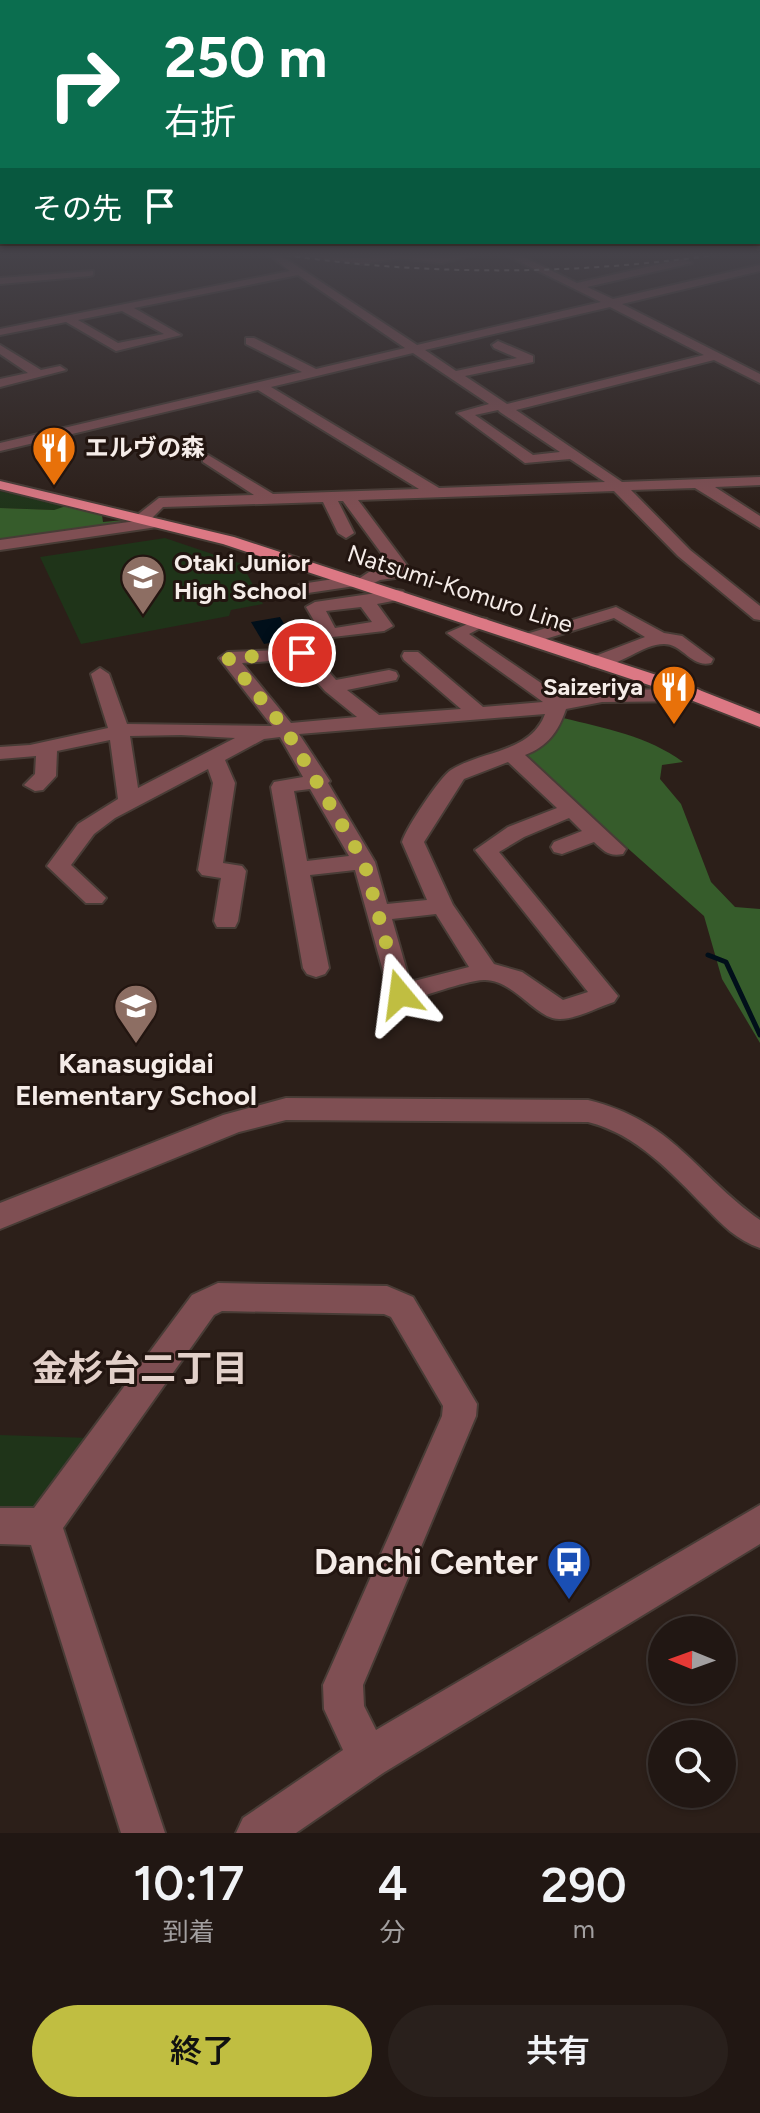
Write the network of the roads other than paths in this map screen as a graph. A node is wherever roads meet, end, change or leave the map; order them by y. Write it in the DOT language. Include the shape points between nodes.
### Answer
graph roads {
  1 [pos="105,341"];
  2 [pos="148,341"];
  3 [pos="250,341"];
  4 [pos="402,341"];
  5 [pos="451,341"];
  6 [pos="686,341"];
  7 [pos="498,345"];
  8 [pos="699,347"];
  9 [pos="415,349"];
  10 [pos="3,354"];
  11 [pos="748,357"];
  12 [pos="720,358"];
  13 [pos="650,359"];
  14 [pos="60,370"];
  15 [pos="314,373"];
  16 [pos="38,374"];
  17 [pos="454,375"];
  18 [pos="760,379"];
  19 [pos="0,383"];
  20 [pos="260,386"];
  21 [pos="503,407"];
  22 [pos="0,447"];
  23 [pos="574,454"];
  24 [pos="208,459"];
  25 [pos="760,481"];
  26 [pos="698,483"];
  27 [pos="0,485"];
  28 [pos="618,486"];
  29 [pos="436,493"];
  30 [pos="347,496"];
  31 [pos="328,497"];
  32 [pos="270,499"];
  33 [pos="760,507"];
  34 [pos="737,508"];
  35 [pos="150,521"];
  36 [pos="760,523"];
  37 [pos="346,533"];
  38 [pos="0,545"];
  39 [pos="301,589"];
  40 [pos="360,589"];
  41 [pos="397,595"];
  42 [pos="756,608"];
  43 [pos="481,623"];
  44 [pos="659,638"];
  45 [pos="529,639"];
  46 [pos="411,656"];
  47 [pos="704,659"];
  48 [pos="597,662"];
  49 [pos="100,674"];
  50 [pos="389,676"];
  51 [pos="332,687"];
  52 [pos="698,695"];
  53 [pos="558,704"];
  54 [pos="479,714"];
  55 [pos="760,721"];
  56 [pos="376,722"];
  57 [pos="286,730"];
  58 [pos="119,731"];
  59 [pos="259,734"];
  60 [pos="47,747"];
  61 [pos="0,753"];
  62 [pos="513,755"];
  63 [pos="214,759"];
  64 [pos="319,781"];
  65 [pos="35,785"];
  66 [pos="129,801"];
  67 [pos="573,809"];
  68 [pos="598,832"];
  69 [pos="562,847"];
  70 [pos="615,849"];
  71 [pos="364,862"];
  72 [pos="299,869"];
  73 [pos="94,898"];
  74 [pos="442,906"];
  75 [pos="377,913"];
  76 [pos="226,921"];
  77 [pos="316,968"];
  78 [pos="485,971"];
  79 [pos="0,1216"];
  80 [pos="760,1235"];
  81 [pos="760,1523"];
  82 [pos="0,1526"];
  83 [pos="44,1527"];
  84 [pos="368,1758"];
  85 [pos="143,1833"];
  86 [pos="258,1833"];
  1 -- 2 [label="street" via="116,347"];
  3 -- 15 [label="street"];
  4 -- 9 [label="street"];
  5 -- 9 [label="street"];
  6 -- 8 [label="street"];
  7 -- 17 [label="street" via="529,359"];
  8 -- 12 [label="street"];
  8 -- 13 [label="street"];
  9 -- 15 [label="street"];
  9 -- 17 [label="street"];
  10 -- 16 [label="street"];
  11 -- 12 [label="street"];
  12 -- 18 [label="street"];
  12 -- 21 [label="street"];
  14 -- 16 [label="street"];
  15 -- 20 [label="street"];
  16 -- 19 [label="street"];
  17 -- 21 [label="street"];
  20 -- 22 [label="street"];
  20 -- 29 [label="street"];
  21 -- 23 [label="street"];
  21 -- 23 [label="street" via="464,413 530,460"];
  23 -- 28 [label="street"];
  24 -- 32 [label="street"];
  25 -- 26 [label="street"];
  26 -- 28 [label="street"];
  26 -- 34 [label="street"];
  27 -- 35 [label="main road, Natsumi-Komuro Line"];
  28 -- 29 [label="street"];
  28 -- 42 [label="street" via="693,561"];
  29 -- 30 [label="street"];
  30 -- 31 [label="street"];
  30 -- 40 [label="street" via="404,572 375,576"];
  31 -- 32 [label="street"];
  31 -- 37 [label="street"];
  32 -- 35 [label="street" via="159,503"];
  33 -- 34 [label="street"];
  34 -- 36 [label="street"];
  35 -- 38 [label="street"];
  35 -- 40 [label="main road, Natsumi-Komuro Line" via="228,540"];
  39 -- 40 [label="street"];
  40 -- 41 [label="street"];
  41 -- 43 [label="main road, Natsumi-Komuro Line"];
  43 -- 45 [label="main road, Natsumi-Komuro Line"];
  43 -- 53 [label="street" via="456,633"];
  44 -- 45 [label="street" via="616,612"];
  44 -- 47 [label="street" via="676,640"];
  44 -- 48 [label="street"];
  45 -- 48 [label="main road, Natsumi-Komuro Line"];
  46 -- 54 [label="street"];
  48 -- 52 [label="main road, Natsumi-Komuro Line"];
  49 -- 58 [label="street"];
  50 -- 51 [label="street"];
  51 -- 56 [label="street"];
  51 -- 57 [label="street" via="302,653 228,658"];
  52 -- 53 [label="street" via="602,696"];
  52 -- 55 [label="main road, Natsumi-Komuro Line"];
  53 -- 54 [label="street"];
  53 -- 62 [label="street" via="549,730"];
  54 -- 56 [label="street"];
  56 -- 57 [label="street"];
  57 -- 59 [label="street"];
  57 -- 64 [label="street"];
  58 -- 59 [label="street"];
  58 -- 60 [label="street"];
  58 -- 66 [label="street"];
  59 -- 63 [label="street"];
  60 -- 61 [label="street"];
  60 -- 65 [label="street" via="45,776"];
  62 -- 67 [label="street"];
  62 -- 74 [label="street" via="457,775 415,835 413,842"];
  63 -- 66 [label="street"];
  63 -- 76 [label="street" via="224,783 210,870 234,871"];
  64 -- 71 [label="street"];
  64 -- 72 [label="street" via="282,787"];
  66 -- 73 [label="street" via="86,829 58,866"];
  67 -- 68 [label="street"];
  67 -- 78 [label="street" via="486,850 605,996 560,1010 513,978"];
  68 -- 69 [label="street"];
  68 -- 70 [label="street"];
  71 -- 72 [label="street"];
  71 -- 75 [label="street"];
  72 -- 77 [label="street"];
  74 -- 75 [label="street"];
  74 -- 78 [label="street"];
  75 -- 78 [label="street" via="400,994"];
  79 -- 80 [label="street" via="233,1123 286,1109 588,1111 641,1130"];
  81 -- 84 [label="street"];
  82 -- 83 [label="street"];
  83 -- 84 [label="street" via="203,1305 218,1297 387,1300 402,1307 460,1404 343,1685 344,1709"];
  83 -- 85 [label="street"];
  84 -- 86 [label="street"];
}
